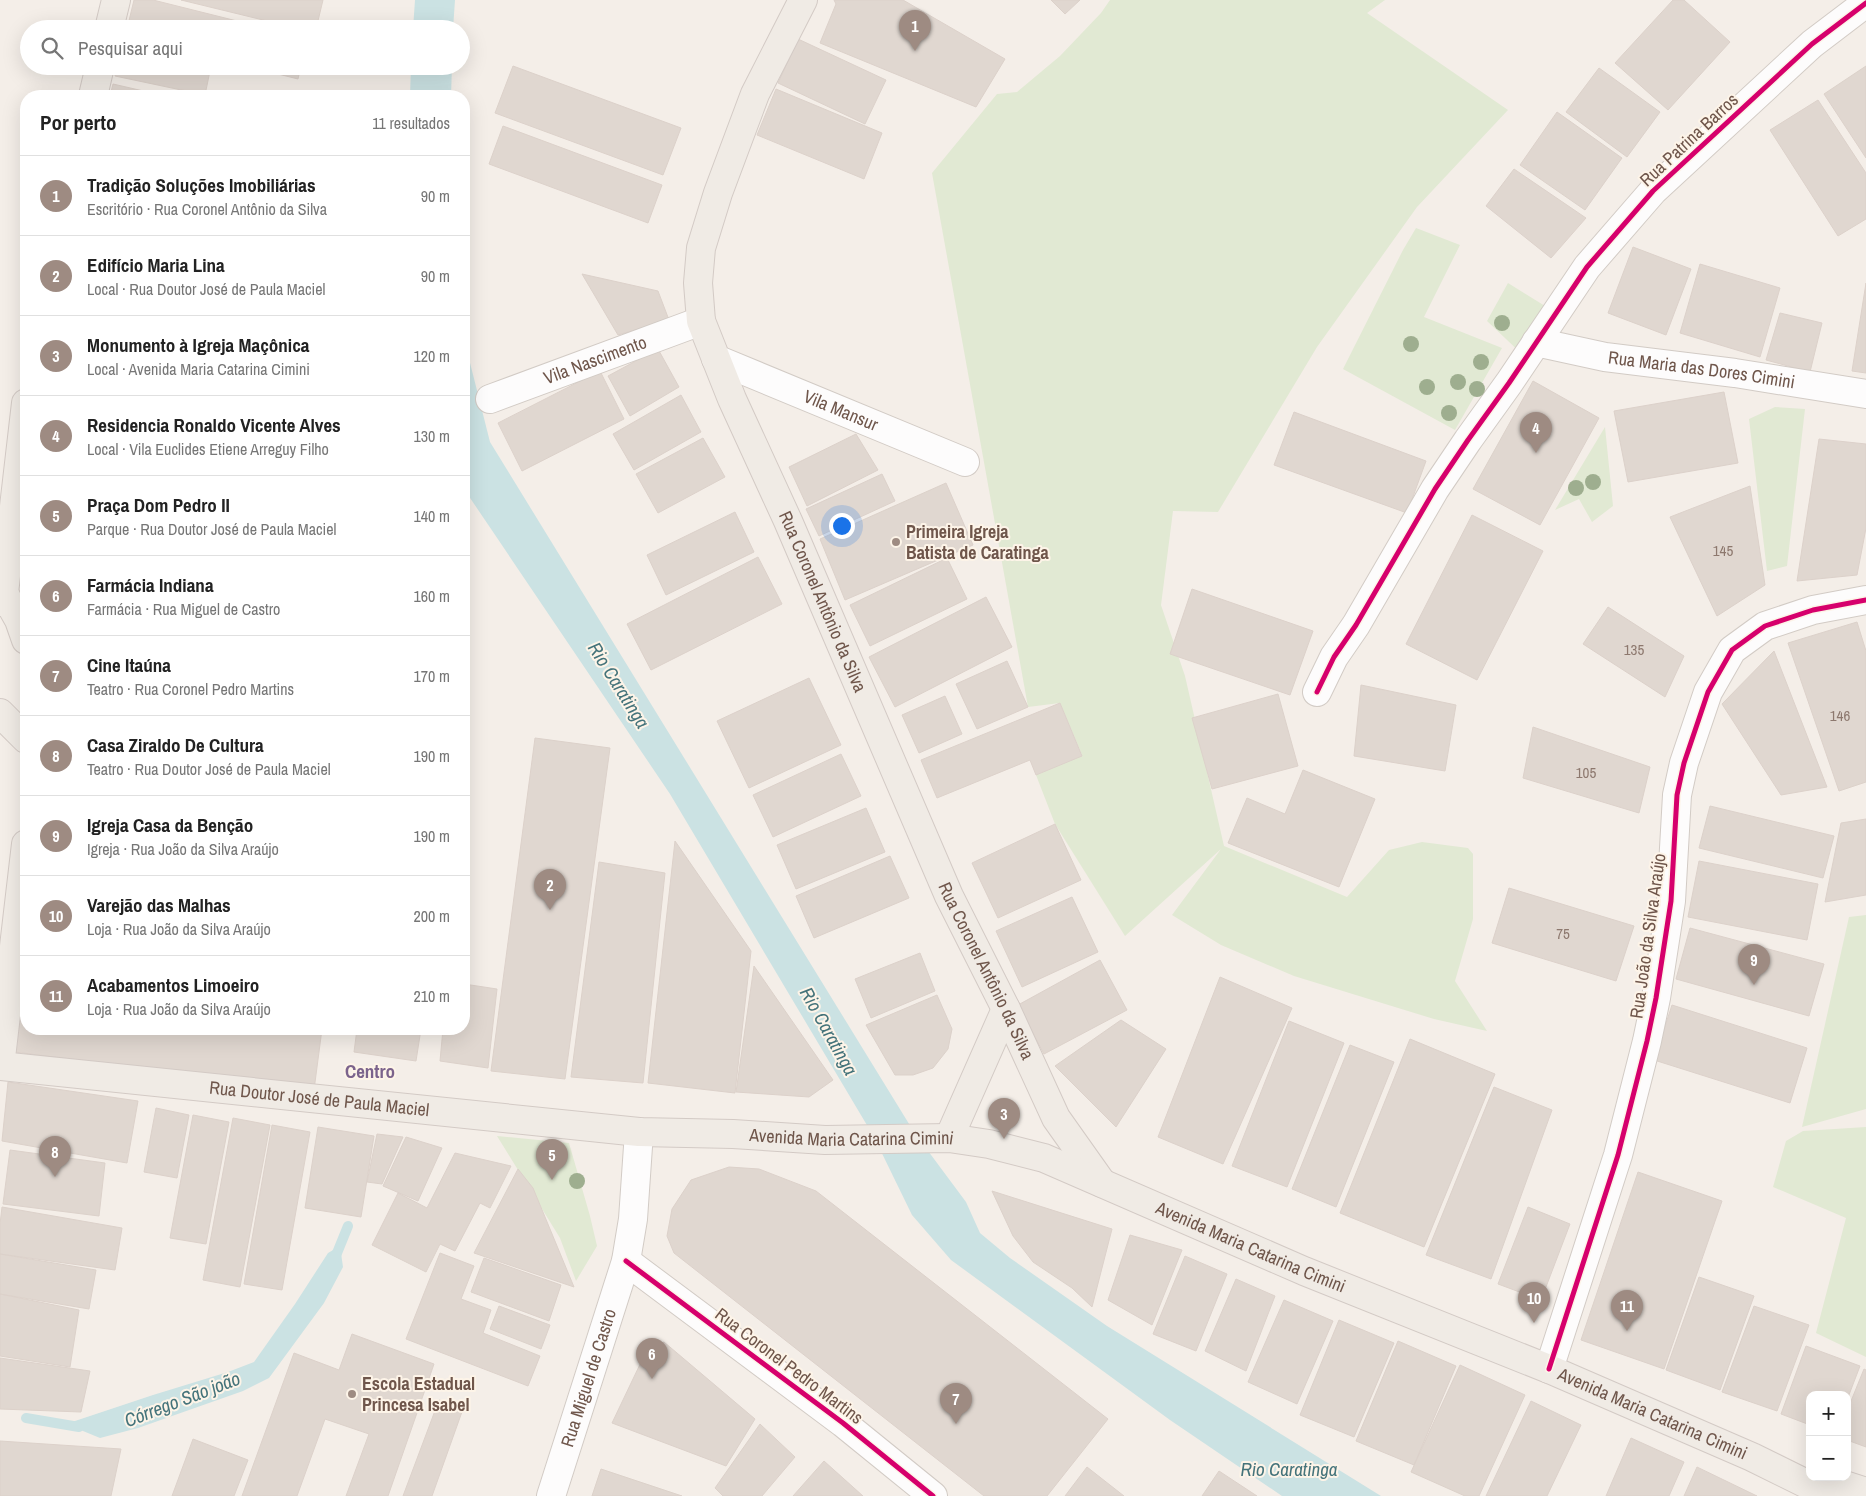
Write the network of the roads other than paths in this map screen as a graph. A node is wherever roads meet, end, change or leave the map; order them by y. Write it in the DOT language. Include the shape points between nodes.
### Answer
graph roads {
  1 [pos="116,0"];
  2 [pos="803,0"];
  3 [pos="1866,3"];
  4 [pos="111,20"];
  5 [pos="98,75"];
  6 [pos="94,90"];
  7 [pos="701,321"];
  8 [pos="1536,342"];
  9 [pos="716,358"];
  10 [pos="1866,394"];
  11 [pos="490,399"];
  12 [pos="20,452"];
  13 [pos="965,462"];
  14 [pos="2,598"];
  15 [pos="1866,600"];
  16 [pos="20,623"];
  17 [pos="1317,692"];
  18 [pos="0,713"];
  19 [pos="20,733"];
  20 [pos="20,873"];
  21 [pos="9,926"];
  22 [pos="1006,1009"];
  23 [pos="0,1066"];
  24 [pos="639,1132"];
  25 [pos="936,1138"];
  26 [pos="1102,1183"];
  27 [pos="626,1261"];
  28 [pos="1549,1369"];
  29 [pos="1752,1457"];
  30 [pos="1806,1473"];
  31 [pos="1832,1481"];
  32 [pos="1866,1492"];
  33 [pos="551,1496"];
  34 [pos="932,1496"];
  35 [pos="1831,1496"];
  1 -- 4 [label="main road"];
  2 -- 7 [label="main road, Rua Coronel Antônio da Silva" via="755,94 718,193 701,248 698,283"];
  3 -- 8 [label="street, Rua Patrina Barros" via="1812,44 1653,192 1587,267"];
  5 -- 6 [label="main road"];
  7 -- 9 [label="main road, Rua Coronel Antônio da Silva"];
  7 -- 11 [label="street, Vila Nascimento"];
  8 -- 10 [label="street, Rua Maria das Dores Cimini" via="1605,357 1815,384"];
  8 -- 17 [label="street, Rua Patrina Barros" via="1435,489 1356,626 1334,657"];
  9 -- 13 [label="street, Vila Mansur"];
  9 -- 22 [label="main road, Rua Coronel Antônio da Silva" via="949,896"];
  12 -- 14 [label="main road"];
  14 -- 16 [label="main road"];
  15 -- 28 [label="street, Rua João da Silva Araújo" via="1813,610 1764,626 1732,650 1708,692 1684,763 1677,795 1671,901 1646,1041 1618,1155"];
  18 -- 19 [label="main road"];
  20 -- 21 [label="main road"];
  21 -- 23 [label="main road"];
  22 -- 25 [label="main road"];
  22 -- 26 [label="main road, Rua Coronel Antônio da Silva" via="1056,1118"];
  23 -- 24 [label="main road, Rua Doutor José de Paula Maciel"];
  24 -- 25 [label="main road, Avenida Maria Catarina Cimini" via="825,1140"];
  24 -- 27 [label="street, Rua Miguel de Castro" via="633,1220"];
  25 -- 26 [label="main road, Avenida Maria Catarina Cimini" via="989,1144 1044,1158"];
  26 -- 28 [label="main road, Avenida Maria Catarina Cimini" via="1304,1271"];
  27 -- 33 [label="street, Rua Miguel de Castro"];
  27 -- 34 [label="street, Rua Coronel Pedro Martins" via="843,1423"];
  28 -- 29 [label="main road, Avenida Maria Catarina Cimini"];
  29 -- 30 [label="main road"];
  29 -- 35 [label="main road, Avenida Maria Catarina Cimini"];
  31 -- 32 [label="main road"];
}
